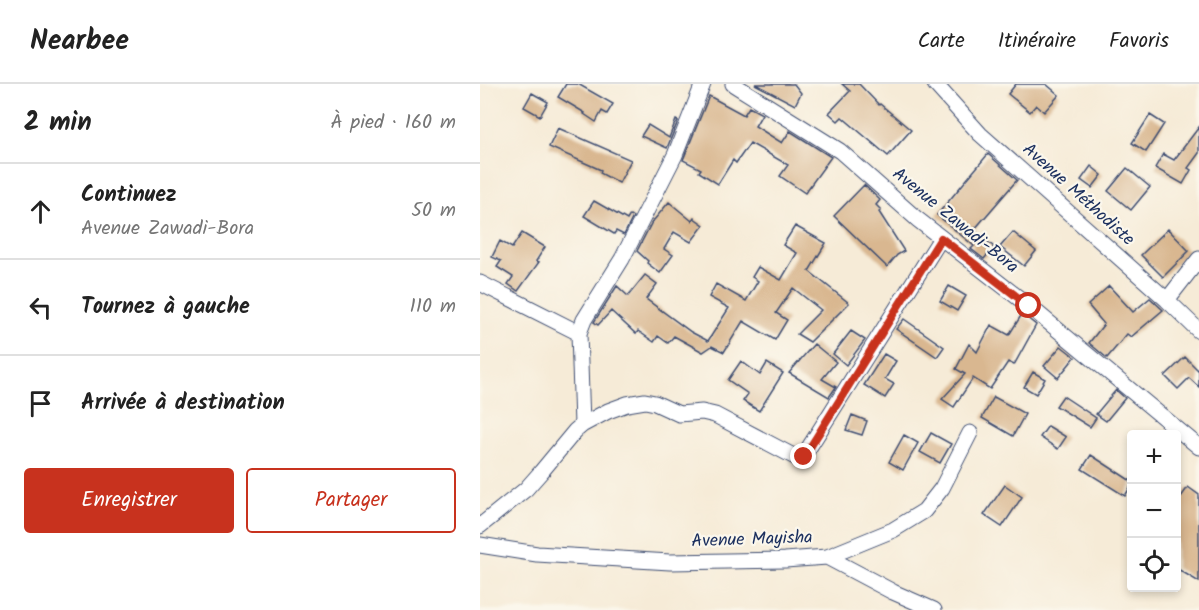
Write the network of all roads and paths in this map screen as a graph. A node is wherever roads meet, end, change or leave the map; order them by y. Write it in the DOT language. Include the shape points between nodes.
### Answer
graph roads {
  1 [pos="703,84"];
  2 [pos="733,84"];
  3 [pos="935,84"];
  4 [pos="941,238"];
  5 [pos="1199,259"];
  6 [pos="480,283"];
  7 [pos="1167,300"];
  8 [pos="1199,331"];
  9 [pos="579,333"];
  10 [pos="582,425"];
  11 [pos="970,433"];
  12 [pos="1199,447"];
  13 [pos="480,526"];
  14 [pos="480,545"];
  15 [pos="828,557"];
  16 [pos="934,610"];
  1 -- 9 [label="street" via="675,155"];
  2 -- 4 [label="street, Avenue Zawadi-Bora" via="840,151"];
  3 -- 7 [label="street, Avenue Méthodiste" via="980,134"];
  4 -- 10 [label="street" via="804,457 798,458 715,415 679,414 645,401 616,408"];
  4 -- 12 [label="street, Avenue Zawadi-Bora"];
  5 -- 7 [label="street"];
  6 -- 9 [label="street"];
  7 -- 8 [label="street, Avenue Méthodiste"];
  9 -- 10 [label="street"];
  10 -- 13 [label="street" via="526,489"];
  11 -- 15 [label="street, Avenue Mayisha" via="942,488 924,511 893,530"];
  14 -- 15 [label="street, Avenue Mayisha" via="537,554 670,562"];
  15 -- 16 [label="street"];
}
